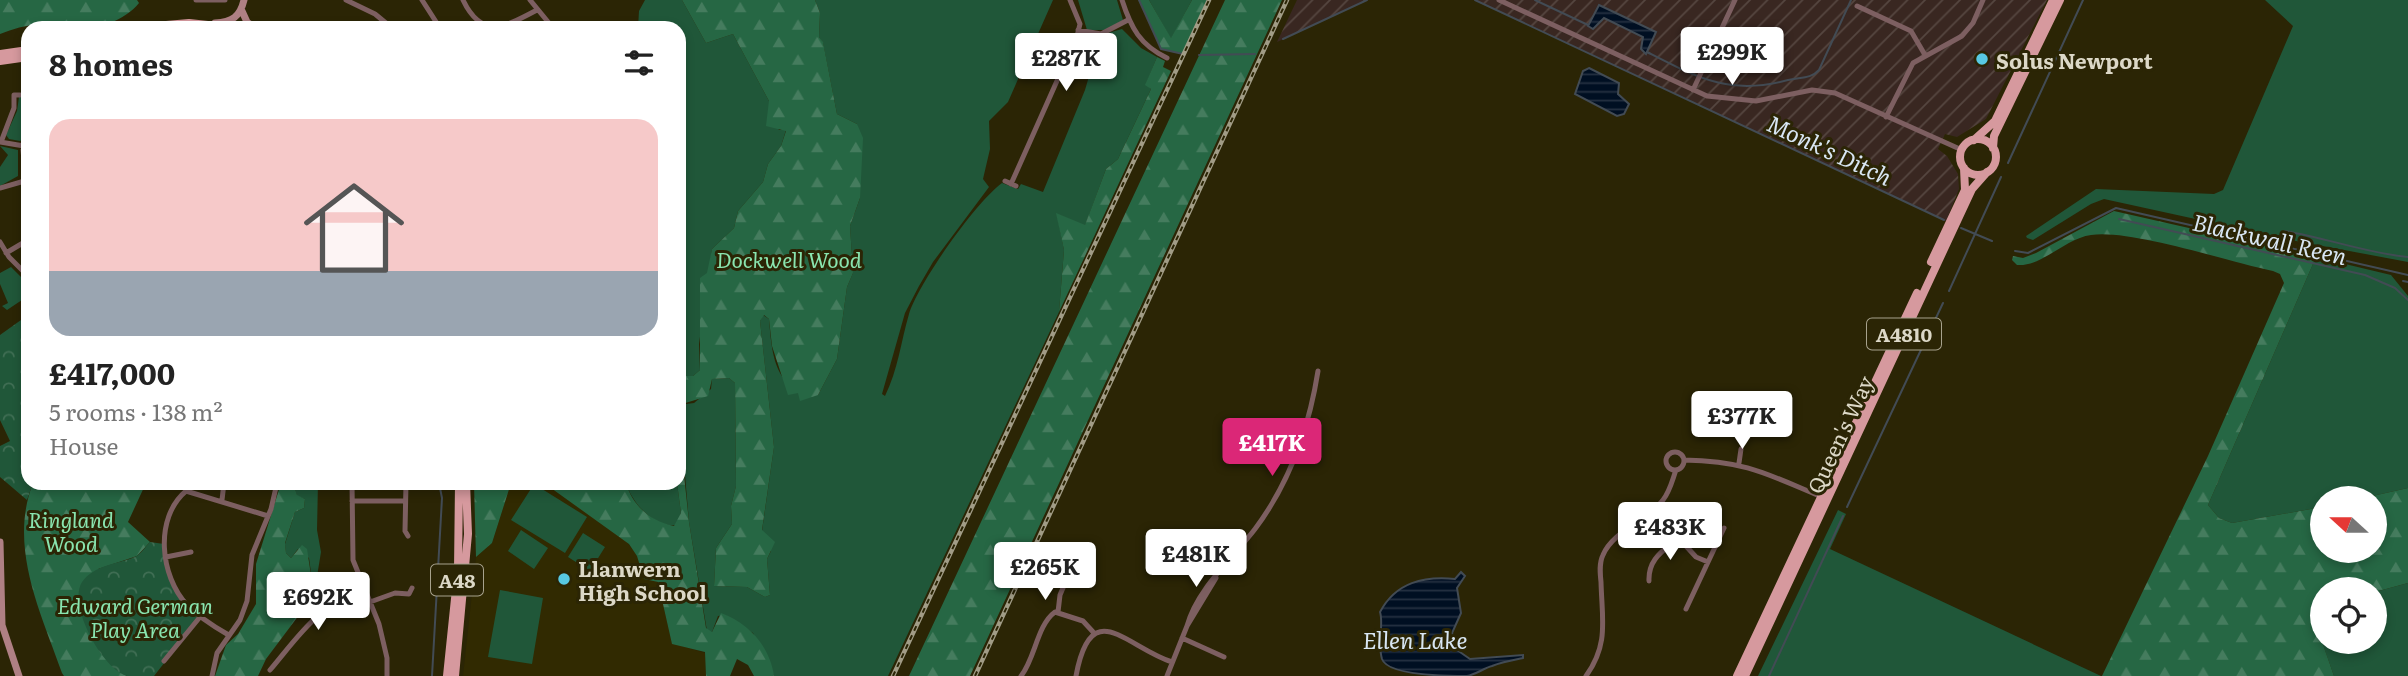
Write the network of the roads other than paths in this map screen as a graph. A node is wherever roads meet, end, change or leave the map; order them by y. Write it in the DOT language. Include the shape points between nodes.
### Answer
graph roads {
  1 [pos="196,0"];
  2 [pos="225,0"];
  3 [pos="244,0"];
  4 [pos="346,0"];
  5 [pos="422,0"];
  6 [pos="463,0"];
  7 [pos="530,0"];
  8 [pos="1070,0"];
  9 [pos="1122,0"];
  10 [pos="1499,0"];
  11 [pos="1735,0"];
  12 [pos="1983,0"];
  13 [pos="2053,0"];
  14 [pos="2060,0"];
  15 [pos="1857,6"];
  16 [pos="537,10"];
  17 [pos="242,11"];
  18 [pos="476,20"];
  19 [pos="1128,20"];
  20 [pos="230,21"];
  21 [pos="246,21"];
  22 [pos="383,21"];
  23 [pos="436,21"];
  24 [pos="514,21"];
  25 [pos="547,21"];
  26 [pos="1078,30"];
  27 [pos="21,51"];
  28 [pos="0,54"];
  29 [pos="1924,55"];
  30 [pos="21,58"];
  31 [pos="1167,58"];
  32 [pos="0,61"];
  33 [pos="1693,90"];
  34 [pos="20,95"];
  35 [pos="1886,117"];
  36 [pos="1974,140"];
  37 [pos="1,142"];
  38 [pos="21,144"];
  39 [pos="1993,148"];
  40 [pos="1962,150"];
  41 [pos="1964,169"];
  42 [pos="1987,172"];
  43 [pos="21,183"];
  44 [pos="1011,184"];
  45 [pos="0,188"];
  46 [pos="0,242"];
  47 [pos="21,244"];
  48 [pos="6,253"];
  49 [pos="21,269"];
  50 [pos="1318,371"];
  51 [pos="1741,449"];
  52 [pos="1684,460"];
  53 [pos="1739,463"];
  54 [pos="1676,470"];
  55 [pos="223,490"];
  56 [pos="275,490"];
  57 [pos="352,490"];
  58 [pos="406,490"];
  59 [pos="459,490"];
  60 [pos="466,490"];
  61 [pos="186,491"];
  62 [pos="1824,498"];
  63 [pos="222,500"];
  64 [pos="352,501"];
  65 [pos="405,501"];
  66 [pos="1654,510"];
  67 [pos="268,516"];
  68 [pos="1724,528"];
  69 [pos="408,536"];
  70 [pos="1678,538"];
  71 [pos="0,542"];
  72 [pos="191,552"];
  73 [pos="166,557"];
  74 [pos="1708,562"];
  75 [pos="1071,569"];
  76 [pos="1649,581"];
  77 [pos="412,589"];
  78 [pos="365,590"];
  79 [pos="370,602"];
  80 [pos="1685,609"];
  81 [pos="1058,611"];
  82 [pos="200,617"];
  83 [pos="1094,633"];
  84 [pos="227,634"];
  85 [pos="1182,638"];
  86 [pos="1224,657"];
  87 [pos="164,661"];
  88 [pos="1172,662"];
  89 [pos="270,670"];
  90 [pos="1021,675"];
  91 [pos="19,676"];
  92 [pos="212,676"];
  93 [pos="387,676"];
  94 [pos="447,676"];
  95 [pos="455,676"];
  96 [pos="1076,676"];
  97 [pos="1167,676"];
  98 [pos="1586,676"];
  99 [pos="1737,676"];
  100 [pos="1745,676"];
  1 -- 2 [label="street"];
  3 -- 17 [label="street"];
  4 -- 22 [label="street"];
  5 -- 23 [label="street"];
  6 -- 18 [label="street"];
  7 -- 16 [label="street"];
  8 -- 26 [label="street"];
  9 -- 19 [label="street"];
  10 -- 33 [label="street"];
  11 -- 33 [label="street"];
  12 -- 29 [label="street" via="1962,36"];
  13 -- 36 [label="main road" via="1994,121"];
  14 -- 39 [label="main road, Queen's Way / A4810" via="1994,136"];
  15 -- 29 [label="street" via="1911,31"];
  16 -- 24 [label="street"];
  16 -- 25 [label="street"];
  17 -- 20 [label="street"];
  17 -- 21 [label="street"];
  19 -- 26 [label="street" via="1101,34"];
  19 -- 31 [label="street" via="1144,46"];
  26 -- 44 [label="street"];
  27 -- 28 [label="main road"];
  29 -- 35 [label="street" via="1909,69"];
  30 -- 32 [label="main road"];
  33 -- 35 [label="street" via="1744,101 1822,91"];
  34 -- 37 [label="street" via="14,95"];
  35 -- 40 [label="street"];
  36 -- 39 [label="main road"];
  36 -- 40 [label="main road"];
  37 -- 38 [label="street"];
  39 -- 42 [label="main road, Queen's Way / A4810" via="1995,161"];
  40 -- 41 [label="main road, Queen's Way / A4810"];
  41 -- 42 [label="main road" via="1976,175"];
  41 -- 62 [label="main road, Queen's Way / A4810" via="1965,190"];
  42 -- 62 [label="main road, Queen's Way / A4810" via="1972,189"];
  43 -- 45 [label="street"];
  46 -- 48 [label="street"];
  47 -- 48 [label="street"];
  48 -- 49 [label="street"];
  50 -- 85 [label="street" via="1307,423 1282,487 1216,579"];
  51 -- 53 [label="street"];
  52 -- 53 [label="street"];
  52 -- 54 [label="street"];
  52 -- 54 [label="street" via="1678,452 1667,455 1666,464"];
  53 -- 62 [label="street"];
  54 -- 66 [label="street" via="1668,493"];
  55 -- 63 [label="street"];
  56 -- 67 [label="street"];
  57 -- 64 [label="street"];
  58 -- 65 [label="street"];
  59 -- 94 [label="main road, A48" via="459,558"];
  60 -- 95 [label="main road, A48" via="468,534"];
  61 -- 63 [label="street"];
  61 -- 73 [label="street" via="164,529"];
  62 -- 99 [label="main road, Queen's Way / A4810"];
  62 -- 100 [label="main road, Queen's Way / A4810"];
  63 -- 67 [label="street"];
  64 -- 65 [label="street"];
  64 -- 78 [label="street" via="353,560"];
  65 -- 69 [label="street"];
  66 -- 70 [label="street"];
  66 -- 98 [label="street" via="1613,541 1603,555 1603,644"];
  67 -- 84 [label="street" via="252,555 247,601 240,620"];
  68 -- 74 [label="street"];
  70 -- 74 [label="street" via="1696,557"];
  70 -- 76 [label="street" via="1654,559"];
  71 -- 91 [label="street" via="2,625"];
  72 -- 73 [label="street"];
  73 -- 82 [label="street" via="173,585"];
  74 -- 80 [label="street"];
  75 -- 81 [label="street"];
  77 -- 79 [label="street" via="409,594 395,593"];
  78 -- 79 [label="street"];
  78 -- 89 [label="street" via="313,618"];
  79 -- 93 [label="street" via="383,639"];
  81 -- 83 [label="street" via="1083,621"];
  81 -- 90 [label="street" via="1051,615"];
  82 -- 84 [label="street"];
  82 -- 87 [label="street"];
  83 -- 88 [label="street" via="1121,636"];
  83 -- 96 [label="street" via="1083,645"];
  84 -- 92 [label="street"];
  85 -- 86 [label="street"];
  85 -- 88 [label="street"];
  88 -- 97 [label="street"];
}
